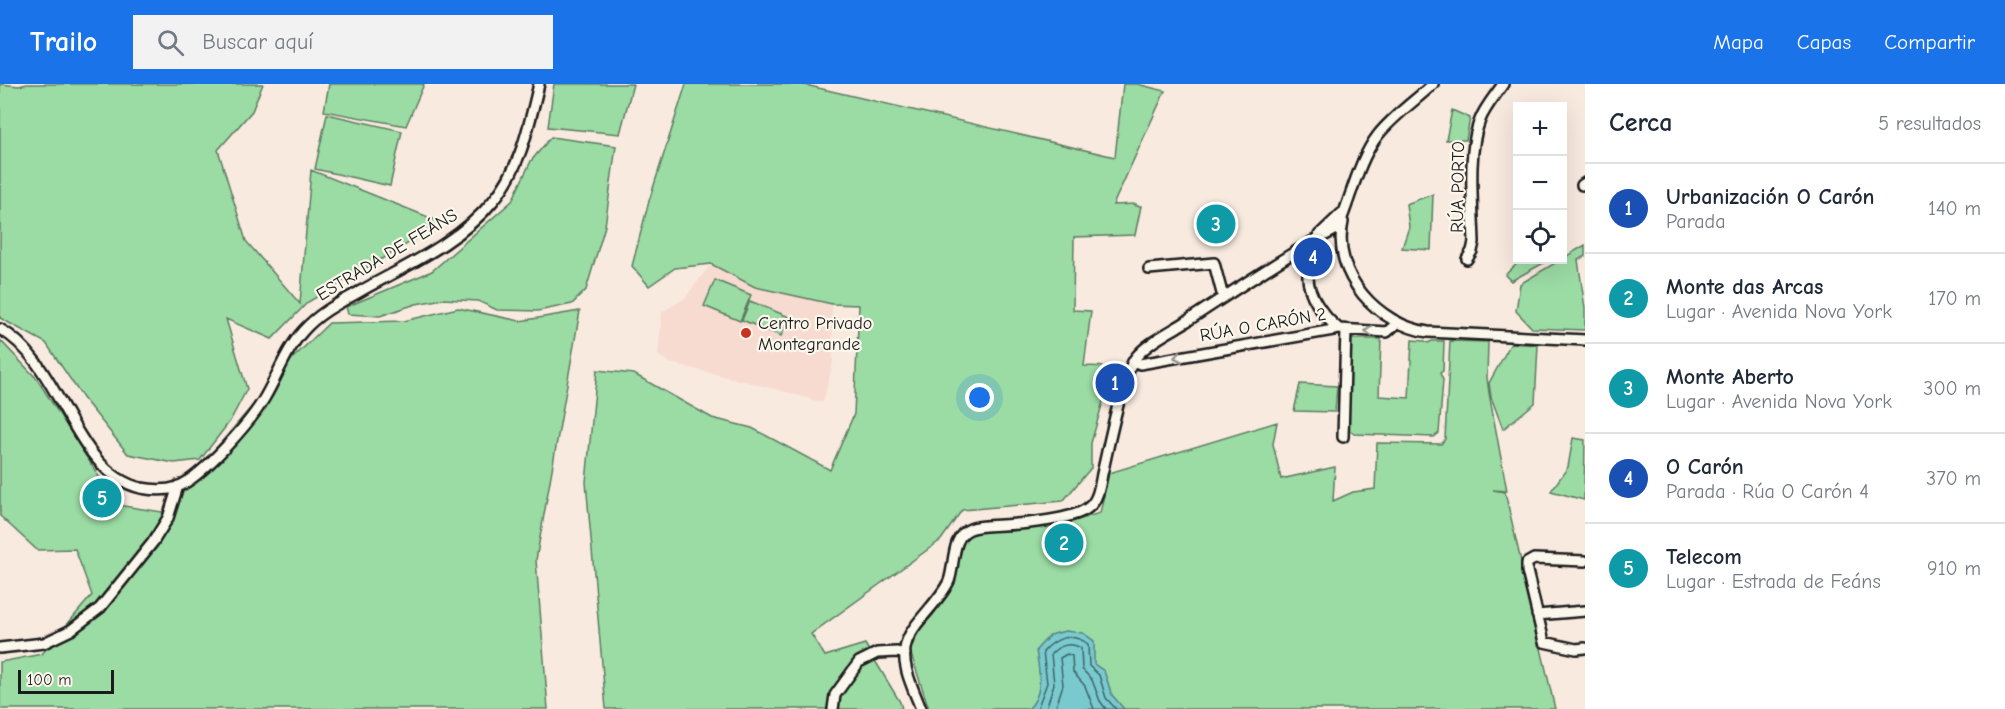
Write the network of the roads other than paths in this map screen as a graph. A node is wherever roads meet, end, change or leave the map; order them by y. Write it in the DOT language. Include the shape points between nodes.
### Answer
graph roads {
  1 [pos="539,84"];
  2 [pos="1432,84"];
  3 [pos="1503,84"];
  4 [pos="1346,210"];
  5 [pos="1326,228"];
  6 [pos="1340,230"];
  7 [pos="1311,242"];
  8 [pos="1342,247"];
  9 [pos="1467,259"];
  10 [pos="1149,269"];
  11 [pos="1223,297"];
  12 [pos="1396,323"];
  13 [pos="0,329"];
  14 [pos="1342,329"];
  15 [pos="1585,339"];
  16 [pos="1134,362"];
  17 [pos="1343,437"];
  18 [pos="178,486"];
  19 [pos="1585,561"];
  20 [pos="1585,611"];
  21 [pos="1537,615"];
  22 [pos="0,648"];
  23 [pos="1585,648"];
  24 [pos="905,654"];
  25 [pos="833,709"];
  26 [pos="921,709"];
  1 -- 18 [label="street, ESTRADA DE FEÁNS" via="519,158 494,201 458,235 315,318 291,348 252,418 198,475"];
  2 -- 4 [label="street" via="1379,134 1364,159"];
  3 -- 9 [label="street, RÚA PORTO" via="1484,112 1475,136 1474,242"];
  4 -- 5 [label="street"];
  4 -- 6 [label="street"];
  5 -- 6 [label="street"];
  5 -- 7 [label="street"];
  6 -- 7 [label="street"];
  6 -- 8 [label="street"];
  7 -- 8 [label="street" via="1337,242"];
  7 -- 11 [label="street"];
  7 -- 14 [label="street" via="1314,249 1308,277 1310,288 1324,315"];
  8 -- 12 [label="street" via="1350,276 1358,288"];
  10 -- 11 [label="street" via="1214,263"];
  11 -- 16 [label="street" via="1151,344"];
  12 -- 14 [label="street, RÚA O CARÓN 2, one-way" via="1387,332"];
  12 -- 15 [label="street" via="1428,332"];
  13 -- 18 [label="street, ESTRADA DE FEÁNS" via="13,336 33,358 87,447 105,469 142,488"];
  14 -- 16 [label="street, RÚA O CARÓN 2, one-way"];
  14 -- 17 [label="street"];
  16 -- 24 [label="street" via="1091,506 1066,518 967,530 954,553 950,578 940,597 911,632"];
  18 -- 22 [label="street" via="163,526 100,608 71,630 44,643"];
  19 -- 21 [label="street" via="1534,559 1527,563"];
  20 -- 21 [label="street"];
  21 -- 23 [label="street" via="1544,642"];
  24 -- 25 [label="street" via="877,653 859,662 835,695"];
  24 -- 26 [label="street"];
}
